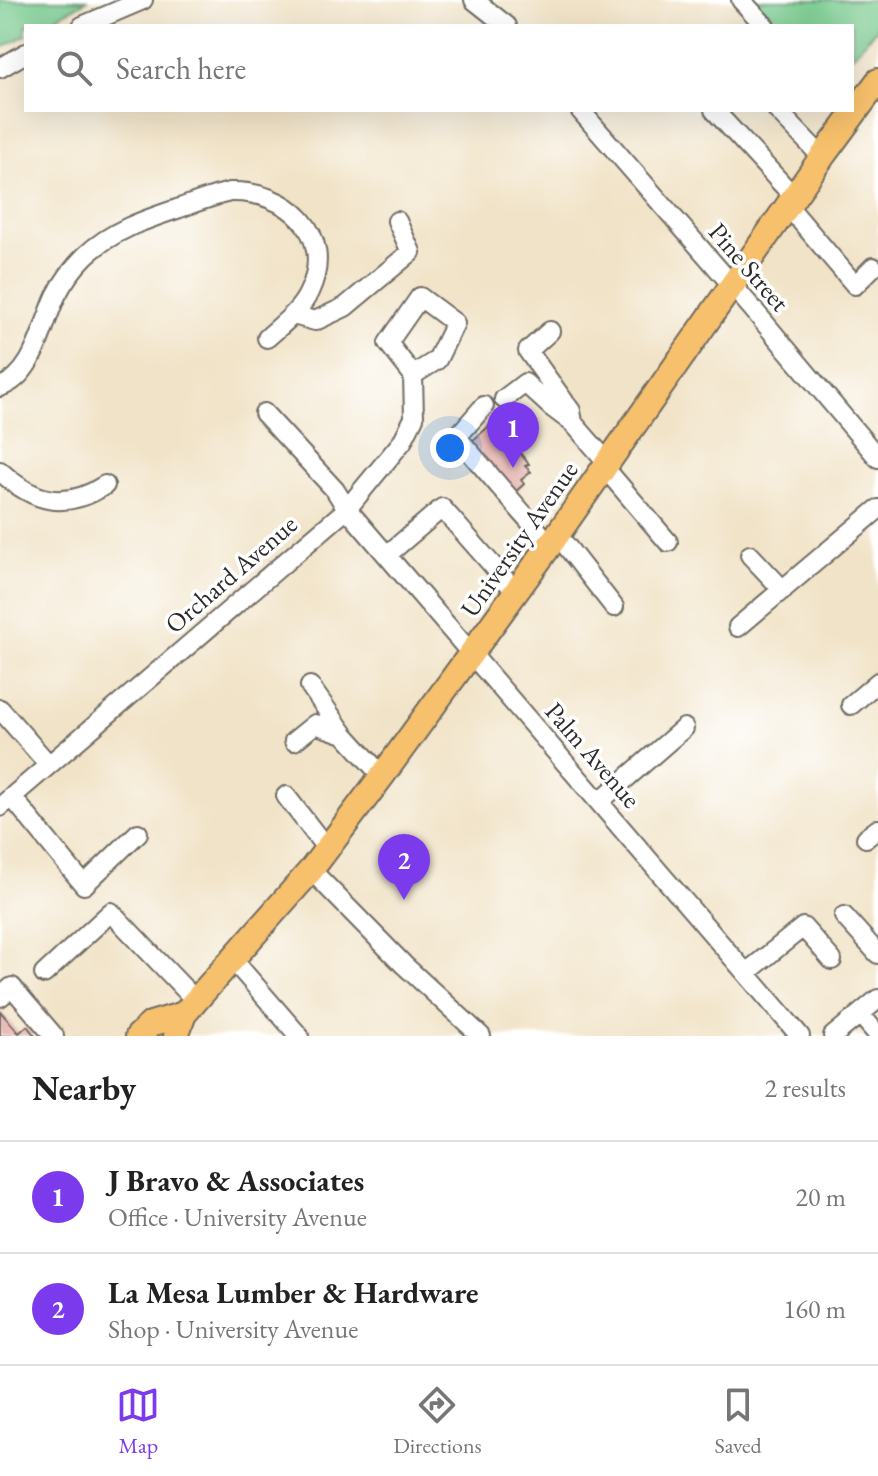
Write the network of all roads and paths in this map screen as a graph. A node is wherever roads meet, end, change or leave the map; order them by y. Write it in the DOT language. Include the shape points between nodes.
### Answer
graph roads {
  1 [pos="143,0"];
  2 [pos="474,0"];
  3 [pos="741,0"];
  4 [pos="87,24"];
  5 [pos="504,24"];
  6 [pos="763,24"];
  7 [pos="24,54"];
  8 [pos="0,68"];
  9 [pos="878,81"];
  10 [pos="854,106"];
  11 [pos="582,112"];
  12 [pos="716,112"];
  13 [pos="779,112"];
  14 [pos="845,115"];
  15 [pos="822,157"];
  16 [pos="791,202"];
  17 [pos="397,221"];
  18 [pos="873,267"];
  19 [pos="732,286"];
  20 [pos="293,315"];
  21 [pos="550,331"];
  22 [pos="267,338"];
  23 [pos="413,375"];
  24 [pos="0,387"];
  25 [pos="504,399"];
  26 [pos="484,406"];
  27 [pos="264,413"];
  28 [pos="574,424"];
  29 [pos="878,458"];
  30 [pos="606,465"];
  31 [pos="0,471"];
  32 [pos="105,485"];
  33 [pos="347,509"];
  34 [pos="878,509"];
  35 [pos="553,539"];
  36 [pos="668,542"];
  37 [pos="387,555"];
  38 [pos="750,555"];
  39 [pos="783,590"];
  40 [pos="516,592"];
  41 [pos="614,607"];
  42 [pos="738,627"];
  43 [pos="471,654"];
  44 [pos="878,682"];
  45 [pos="310,686"];
  46 [pos="851,705"];
  47 [pos="0,709"];
  48 [pos="684,728"];
  49 [pos="344,734"];
  50 [pos="294,741"];
  51 [pos="49,765"];
  52 [pos="382,776"];
  53 [pos="286,796"];
  54 [pos="6,802"];
  55 [pos="599,802"];
  56 [pos="138,833"];
  57 [pos="327,849"];
  58 [pos="311,870"];
  59 [pos="844,916"];
  60 [pos="878,954"];
  61 [pos="233,960"];
  62 [pos="832,960"];
  63 [pos="746,973"];
  64 [pos="44,974"];
  65 [pos="0,997"];
  66 [pos="878,999"];
  67 [pos="860,1014"];
  68 [pos="185,1017"];
  69 [pos="878,1035"];
  70 [pos="54,1036"];
  71 [pos="138,1036"];
  72 [pos="299,1036"];
  73 [pos="481,1036"];
  74 [pos="800,1036"];
  75 [pos="833,1036"];
  1 -- 4 [label="street"];
  2 -- 5 [label="street"];
  3 -- 6 [label="street"];
  7 -- 8 [label="street"];
  9 -- 10 [label="main road, University Avenue"];
  11 -- 19 [label="street, Pine Street"];
  12 -- 16 [label="street"];
  13 -- 15 [label="street"];
  14 -- 15 [label="main road, University Avenue"];
  15 -- 16 [label="main road, University Avenue"];
  16 -- 18 [label="street" via="855,285"];
  16 -- 19 [label="main road, University Avenue"];
  17 -- 20 [label="street" via="411,252 345,307 315,321"];
  19 -- 29 [label="street, Pine Street"];
  19 -- 30 [label="main road, University Avenue"];
  20 -- 22 [label="street"];
  20 -- 24 [label="street" via="313,283 316,258 309,232 282,202 242,191 218,195 135,223 85,256 56,297 26,368"];
  21 -- 28 [label="street" via="528,351 571,411"];
  23 -- 23 [label="street" via="437,360 455,323 420,297 388,343"];
  23 -- 33 [label="street, Orchard Avenue" via="414,418 402,442"];
  25 -- 28 [label="street" via="525,383"];
  26 -- 35 [label="street" via="457,437"];
  27 -- 33 [label="street, Palm Avenue"];
  28 -- 30 [label="street"];
  30 -- 35 [label="main road, University Avenue"];
  30 -- 36 [label="street"];
  31 -- 32 [label="street" via="29,494 54,500 81,497"];
  33 -- 37 [label="street, Palm Avenue"];
  33 -- 51 [label="street, Orchard Avenue"];
  34 -- 39 [label="street"];
  35 -- 40 [label="main road, University Avenue"];
  35 -- 41 [label="street"];
  37 -- 40 [label="street" via="442,508"];
  37 -- 43 [label="street, Palm Avenue"];
  38 -- 39 [label="street"];
  39 -- 42 [label="street"];
  40 -- 43 [label="main road, University Avenue"];
  43 -- 52 [label="main road, University Avenue"];
  43 -- 55 [label="street, Palm Avenue"];
  44 -- 46 [label="street"];
  45 -- 49 [label="street"];
  47 -- 51 [label="street"];
  48 -- 55 [label="street"];
  49 -- 50 [label="street" via="315,724"];
  49 -- 52 [label="street"];
  51 -- 54 [label="street, Orchard Avenue"];
  52 -- 57 [label="main road, University Avenue"];
  53 -- 57 [label="street"];
  54 -- 56 [label="street" via="84,885"];
  55 -- 63 [label="street, Palm Avenue"];
  57 -- 58 [label="main road, University Avenue"];
  58 -- 61 [label="main road, University Avenue"];
  58 -- 73 [label="street"];
  59 -- 60 [label="street"];
  61 -- 68 [label="main road, University Avenue"];
  61 -- 72 [label="street"];
  62 -- 63 [label="street" via="803,927"];
  63 -- 74 [label="street, Palm Avenue"];
  64 -- 68 [label="street" via="111,912"];
  65 -- 70 [label="street" via="12,987"];
  66 -- 67 [label="street"];
  67 -- 69 [label="street"];
  67 -- 75 [label="street"];
  68 -- 71 [label="main road, University Avenue" via="151,1024"];
}
